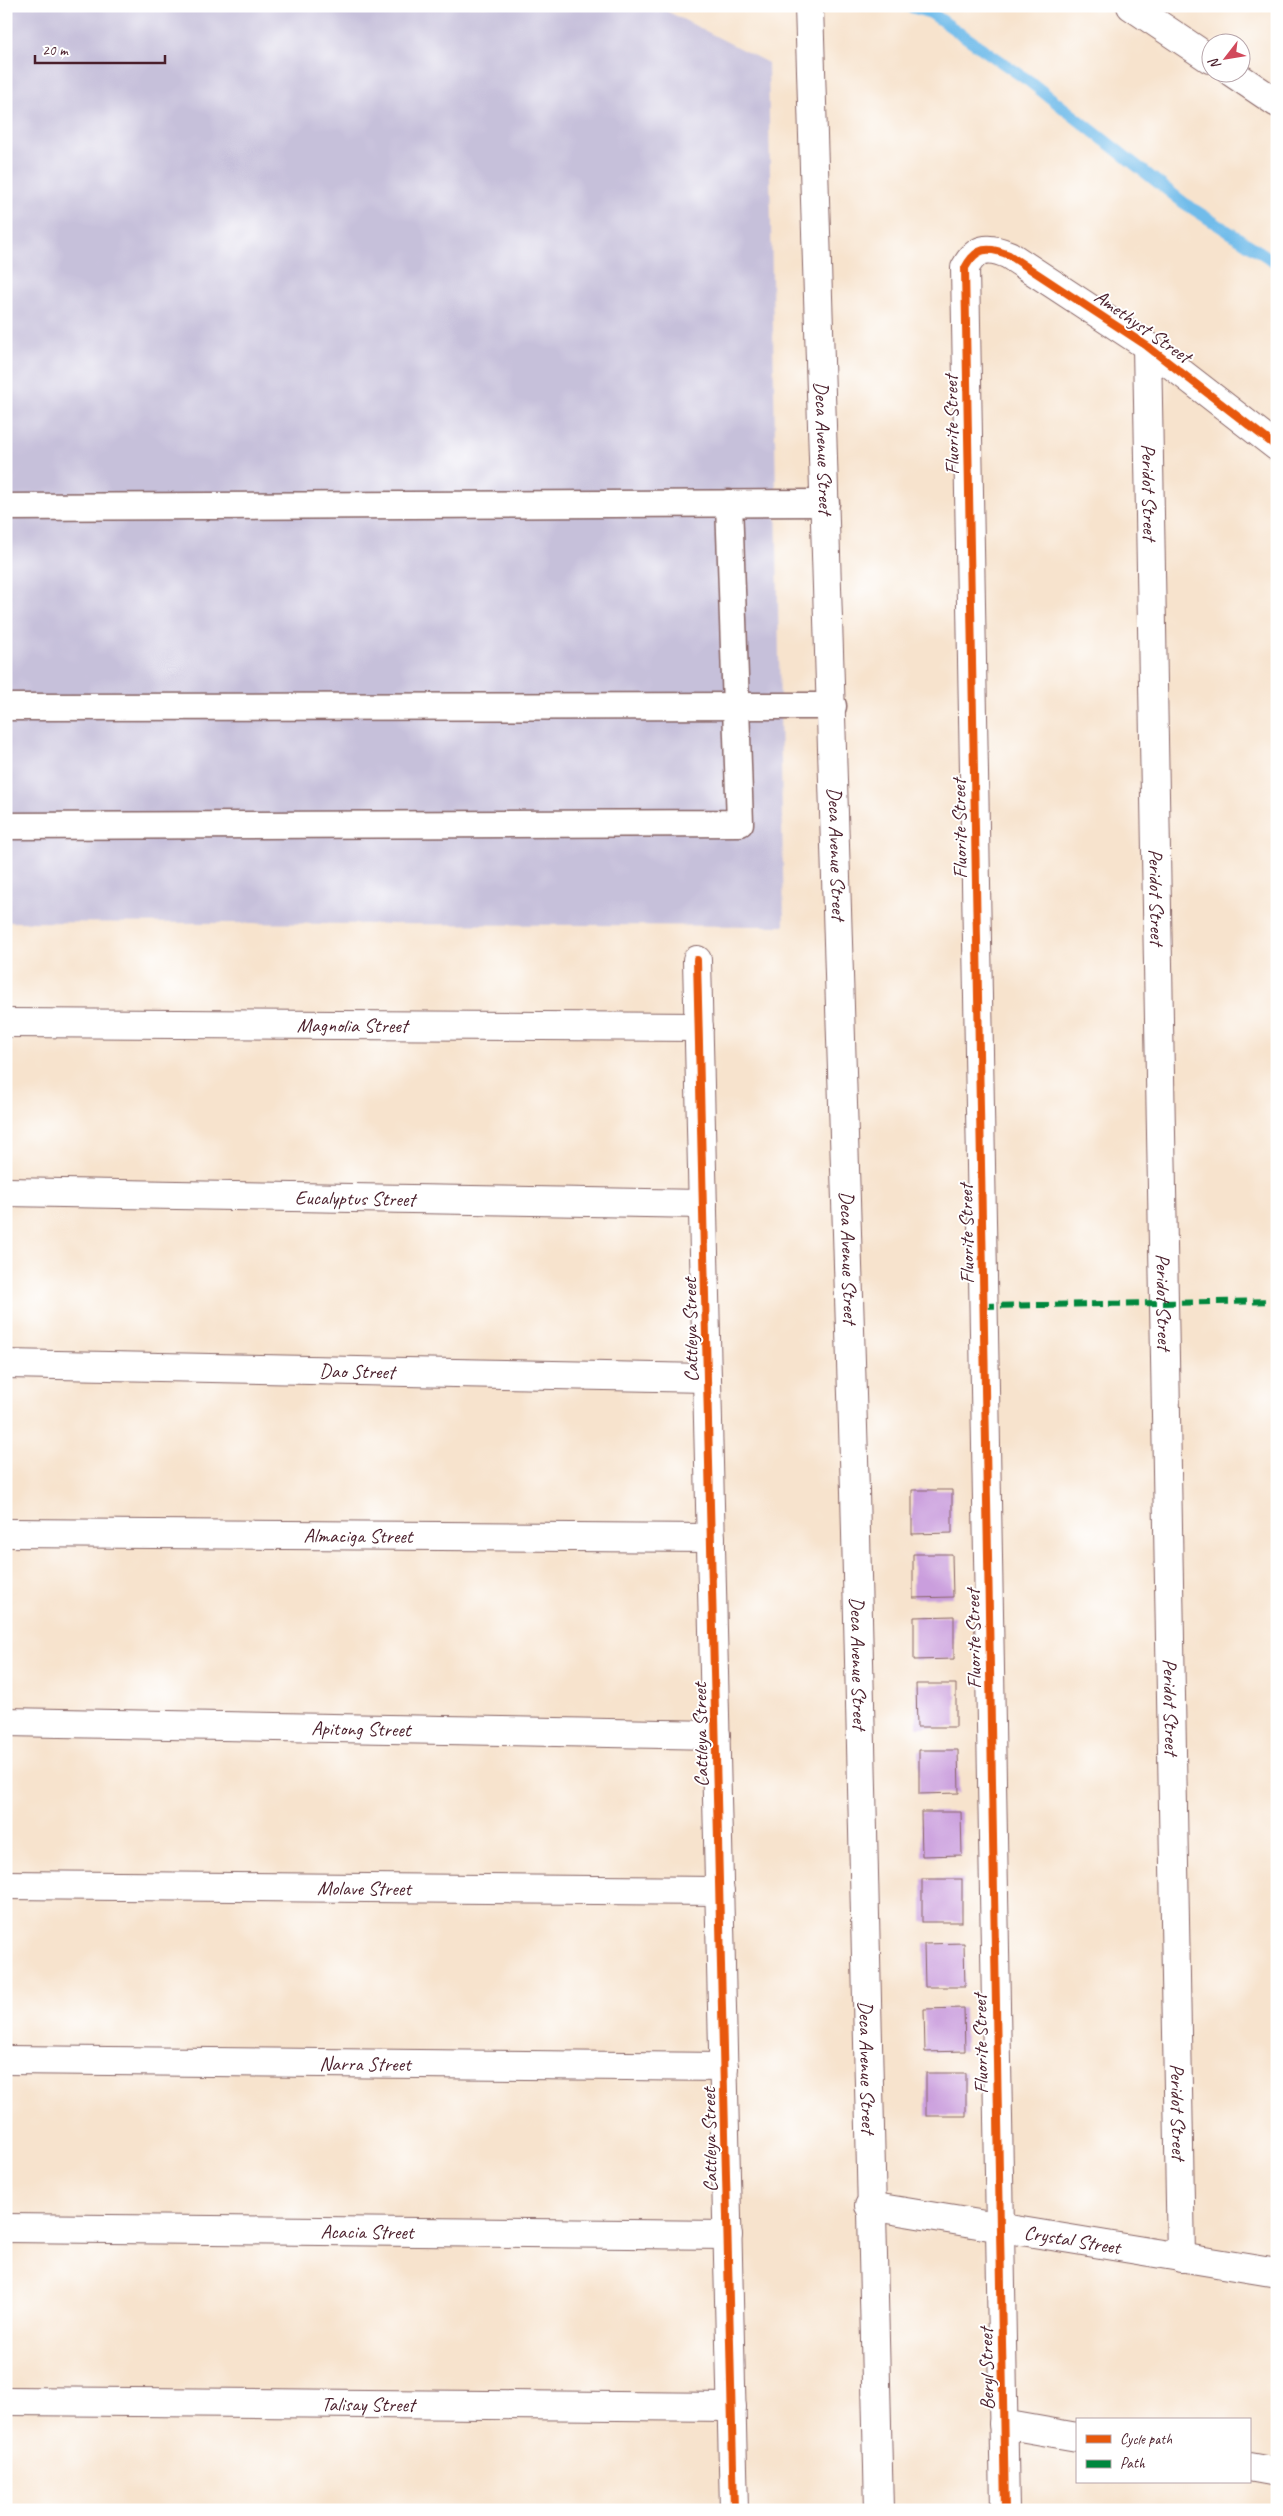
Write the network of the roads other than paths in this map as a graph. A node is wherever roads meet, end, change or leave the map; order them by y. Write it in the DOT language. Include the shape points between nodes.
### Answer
graph roads {
  1 [pos="809,6"];
  2 [pos="1131,6"];
  3 [pos="1200,52"];
  4 [pos="1246,82"];
  5 [pos="1277,103"];
  6 [pos="983,250"];
  7 [pos="1147,346"];
  8 [pos="1277,447"];
  9 [pos="729,503"];
  10 [pos="826,503"];
  11 [pos="6,507"];
  12 [pos="736,706"];
  13 [pos="833,706"];
  14 [pos="6,707"];
  15 [pos="6,826"];
  16 [pos="697,960"];
  17 [pos="6,1023"];
  18 [pos="699,1027"];
  19 [pos="6,1192"];
  20 [pos="703,1204"];
  21 [pos="6,1364"];
  22 [pos="707,1378"];
  23 [pos="6,1533"];
  24 [pos="711,1538"];
  25 [pos="6,1722"];
  26 [pos="716,1735"];
  27 [pos="6,1885"];
  28 [pos="720,1891"];
  29 [pos="6,2060"];
  30 [pos="724,2067"];
  31 [pos="869,2206"];
  32 [pos="1000,2227"];
  33 [pos="6,2228"];
  34 [pos="728,2235"];
  35 [pos="1181,2258"];
  36 [pos="1277,2273"];
  37 [pos="6,2401"];
  38 [pos="732,2407"];
  39 [pos="1003,2424"];
  40 [pos="1076,2437"];
  41 [pos="1250,2467"];
  42 [pos="1277,2472"];
  43 [pos="734,2510"];
  44 [pos="879,2510"];
  45 [pos="1005,2510"];
  1 -- 10 [label="street, Deca Avenue Street"];
  2 -- 3 [label="street"];
  4 -- 5 [label="street"];
  6 -- 7 [label="street, Amethyst Street" via="997,250 1009,255"];
  6 -- 32 [label="street, Fluorite Street" via="972,256 965,268"];
  7 -- 8 [label="street, Amethyst Street"];
  7 -- 35 [label="street, Peridot Street"];
  9 -- 10 [label="lane"];
  9 -- 11 [label="lane"];
  9 -- 12 [label="lane"];
  10 -- 13 [label="street, Deca Avenue Street"];
  12 -- 13 [label="lane"];
  12 -- 14 [label="lane"];
  12 -- 15 [label="lane" via="740,823"];
  13 -- 31 [label="street, Deca Avenue Street" via="855,1488"];
  16 -- 18 [label="street, Cattleya Street"];
  17 -- 18 [label="street, Magnolia Street"];
  18 -- 20 [label="street, Cattleya Street"];
  19 -- 20 [label="street, Eucalyptus Street"];
  20 -- 22 [label="street, Cattleya Street"];
  21 -- 22 [label="street, Dao Street"];
  22 -- 24 [label="street, Cattleya Street"];
  23 -- 24 [label="street, Almaciga Street"];
  24 -- 26 [label="street, Cattleya Street"];
  25 -- 26 [label="street, Apitong Street"];
  26 -- 28 [label="street, Cattleya Street"];
  27 -- 28 [label="street, Molave Street"];
  28 -- 30 [label="street, Cattleya Street"];
  29 -- 30 [label="street, Narra Street"];
  30 -- 34 [label="street, Cattleya Street"];
  31 -- 32 [label="street, Crystal Street"];
  31 -- 44 [label="street, Deca Avenue Street"];
  32 -- 35 [label="street, Crystal Street"];
  32 -- 39 [label="street, Beryl Street"];
  33 -- 34 [label="street, Acacia Street"];
  34 -- 38 [label="street, Cattleya Street"];
  35 -- 36 [label="street, Crystal Street"];
  37 -- 38 [label="street, Talisay Street"];
  38 -- 43 [label="street, Cattleya Street"];
  39 -- 40 [label="street"];
  39 -- 45 [label="street, Beryl Street"];
  41 -- 42 [label="street"];
}
